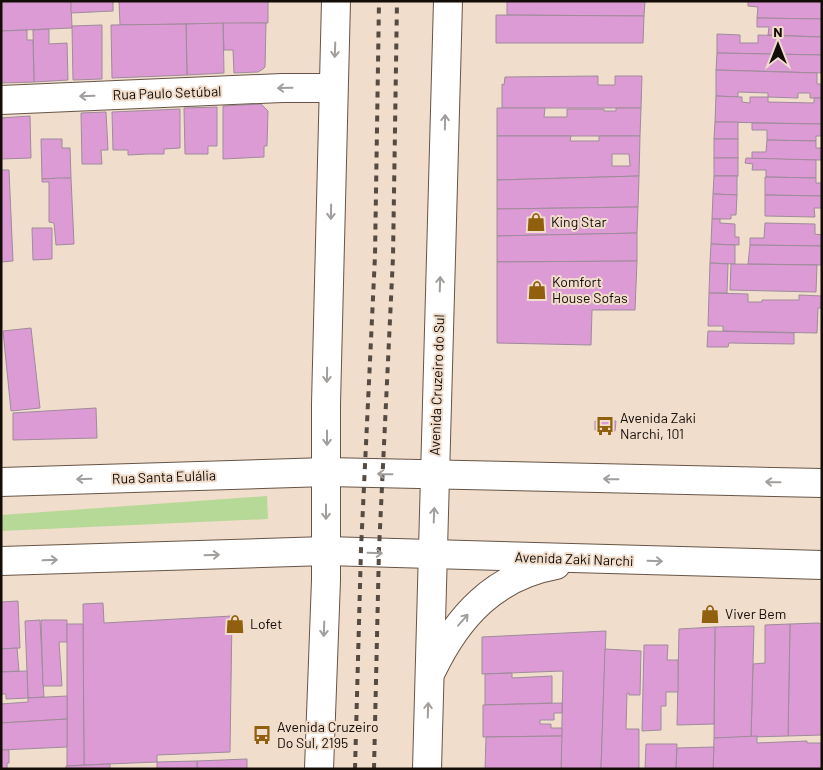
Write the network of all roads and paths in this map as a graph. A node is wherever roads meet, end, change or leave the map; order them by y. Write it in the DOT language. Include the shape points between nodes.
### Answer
graph roads {
  1 [pos="336,1"];
  2 [pos="448,1"];
  3 [pos="334,88"];
  4 [pos="1,100"];
  5 [pos="327,472"];
  6 [pos="434,475"];
  7 [pos="1,482"];
  8 [pos="818,487"];
  9 [pos="326,551"];
  10 [pos="433,554"];
  11 [pos="589,559"];
  12 [pos="1,561"];
  13 [pos="818,562"];
  14 [pos="429,676"];
  15 [pos="319,769"];
  16 [pos="427,769"];
  1 -- 3 [label="main road, one-way"];
  6 -- 2 [label="main road, Avenida Cruzeiro do Sul, one-way"];
  3 -- 4 [label="main road, Rua Paulo Setúbal, one-way"];
  3 -- 5 [label="main road, one-way"];
  6 -- 5 [label="main road, one-way"];
  5 -- 7 [label="main road, Rua Santa Eulália, one-way"];
  5 -- 9 [label="main road, one-way"];
  8 -- 6 [label="main road, one-way"];
  10 -- 6 [label="main road, Avenida Cruzeiro do Sul, one-way"];
  9 -- 10 [label="main road, Avenida Zaki Narchi, one-way"];
  12 -- 9 [label="main road, one-way"];
  9 -- 15 [label="main road, one-way"];
  10 -- 11 [label="main road, Avenida Zaki Narchi"];
  10 -- 14 [label="main road, Avenida Cruzeiro do Sul"];
  11 -- 13 [label="main road, Avenida Zaki Narchi, one-way"];
  14 -- 11 [label="main road, one-way" via="450,634 479,601 520,576"];
  16 -- 14 [label="main road, Avenida Cruzeiro do Sul, one-way"];
}
